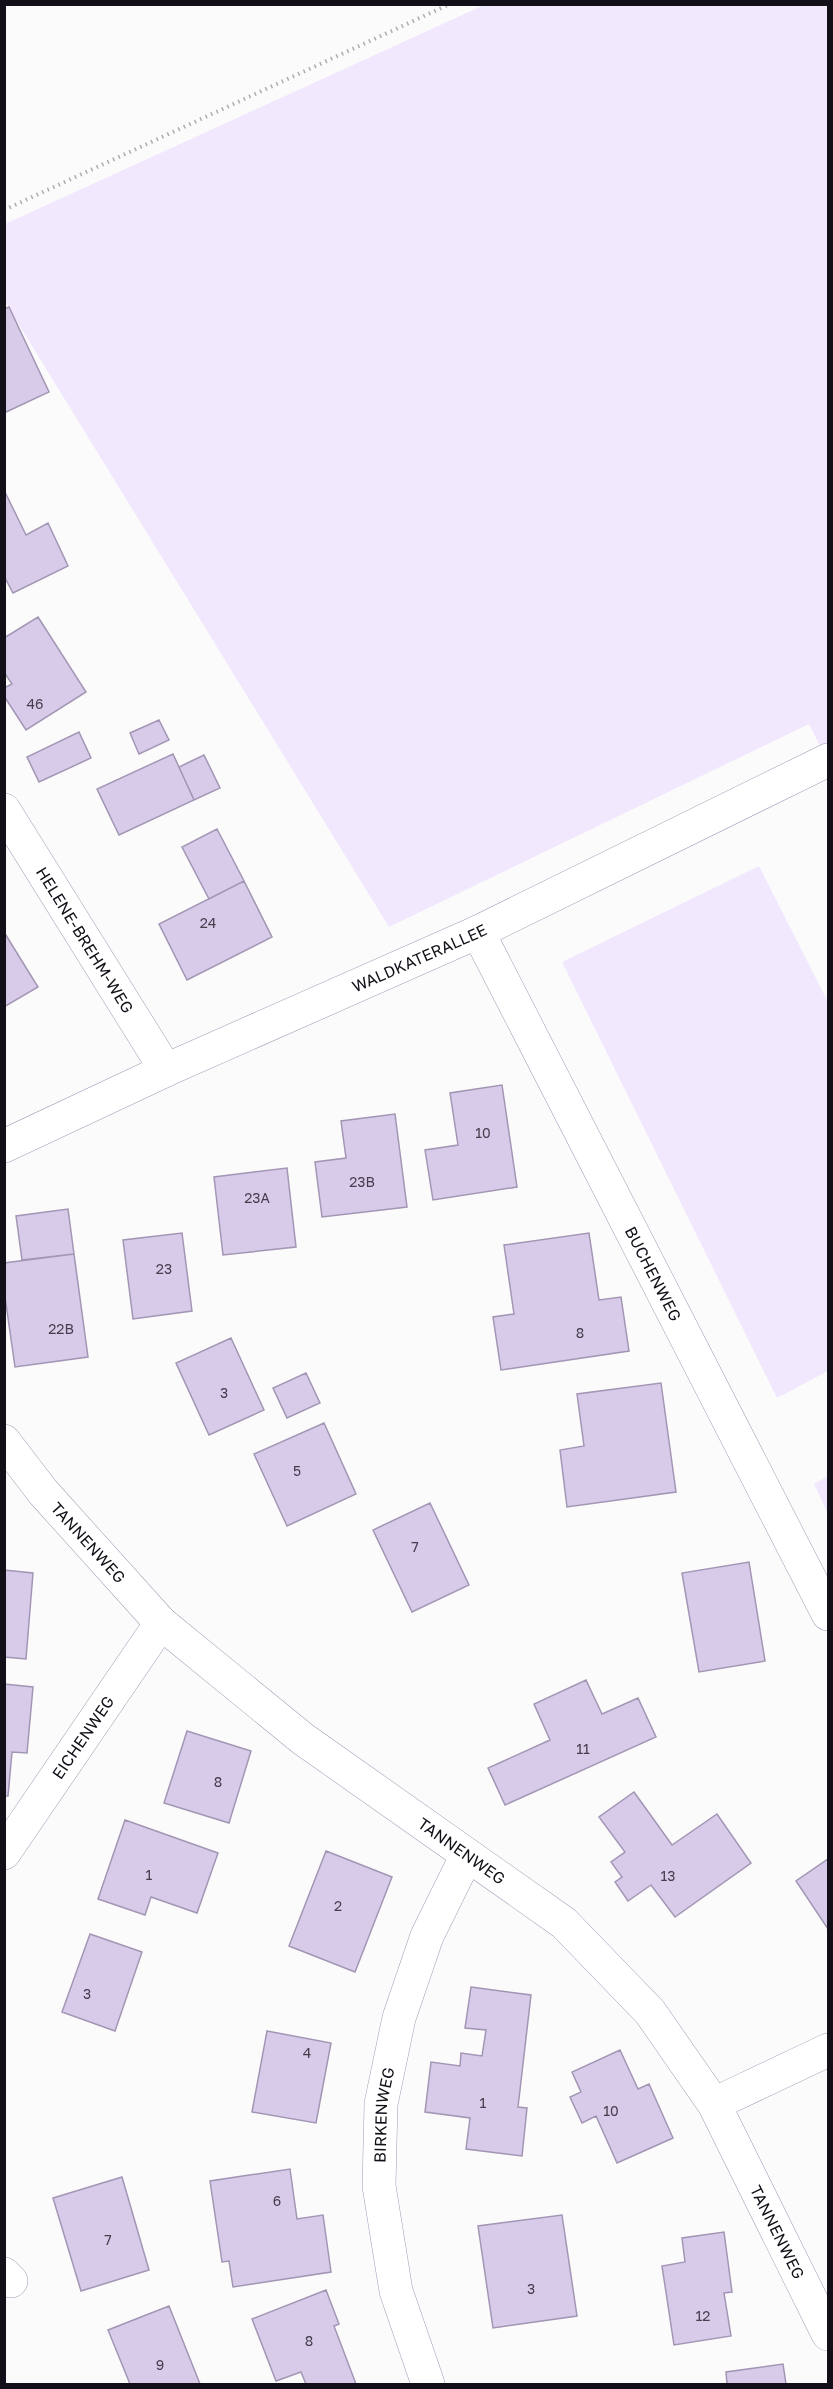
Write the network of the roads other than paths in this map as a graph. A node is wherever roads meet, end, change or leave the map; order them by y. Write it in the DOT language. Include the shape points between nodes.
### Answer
graph roads {
  1 [pos="828,760"];
  2 [pos="4,810"];
  3 [pos="478,932"];
  4 [pos="166,1070"];
  5 [pos="4,1146"];
  6 [pos="4,1441"];
  7 [pos="828,1614"];
  8 [pos="161,1623"];
  9 [pos="4,1853"];
  10 [pos="467,1855"];
  11 [pos="828,2050"];
  12 [pos="714,2104"];
  13 [pos="828,2334"];
  14 [pos="428,2385"];
  1 -- 3 [label="street, WALDKATERALLEE"];
  2 -- 4 [label="street, HELENE-BREHM-WEG"];
  3 -- 4 [label="street, WALDKATERALLEE"];
  3 -- 7 [label="street, BUCHENWEG"];
  4 -- 5 [label="street, WALDKATERALLEE"];
  6 -- 8 [label="street, TANNENWEG" via="43,1492"];
  8 -- 9 [label="street, EICHENWEG"];
  8 -- 10 [label="street, TANNENWEG" via="303,1739"];
  10 -- 12 [label="street, TANNENWEG" via="564,1923 650,2012"];
  10 -- 14 [label="street, BIRKENWEG" via="427,1936 399,2018 381,2103 379,2186 396,2292"];
  11 -- 12 [label="street"];
  12 -- 13 [label="street, TANNENWEG"];
}
